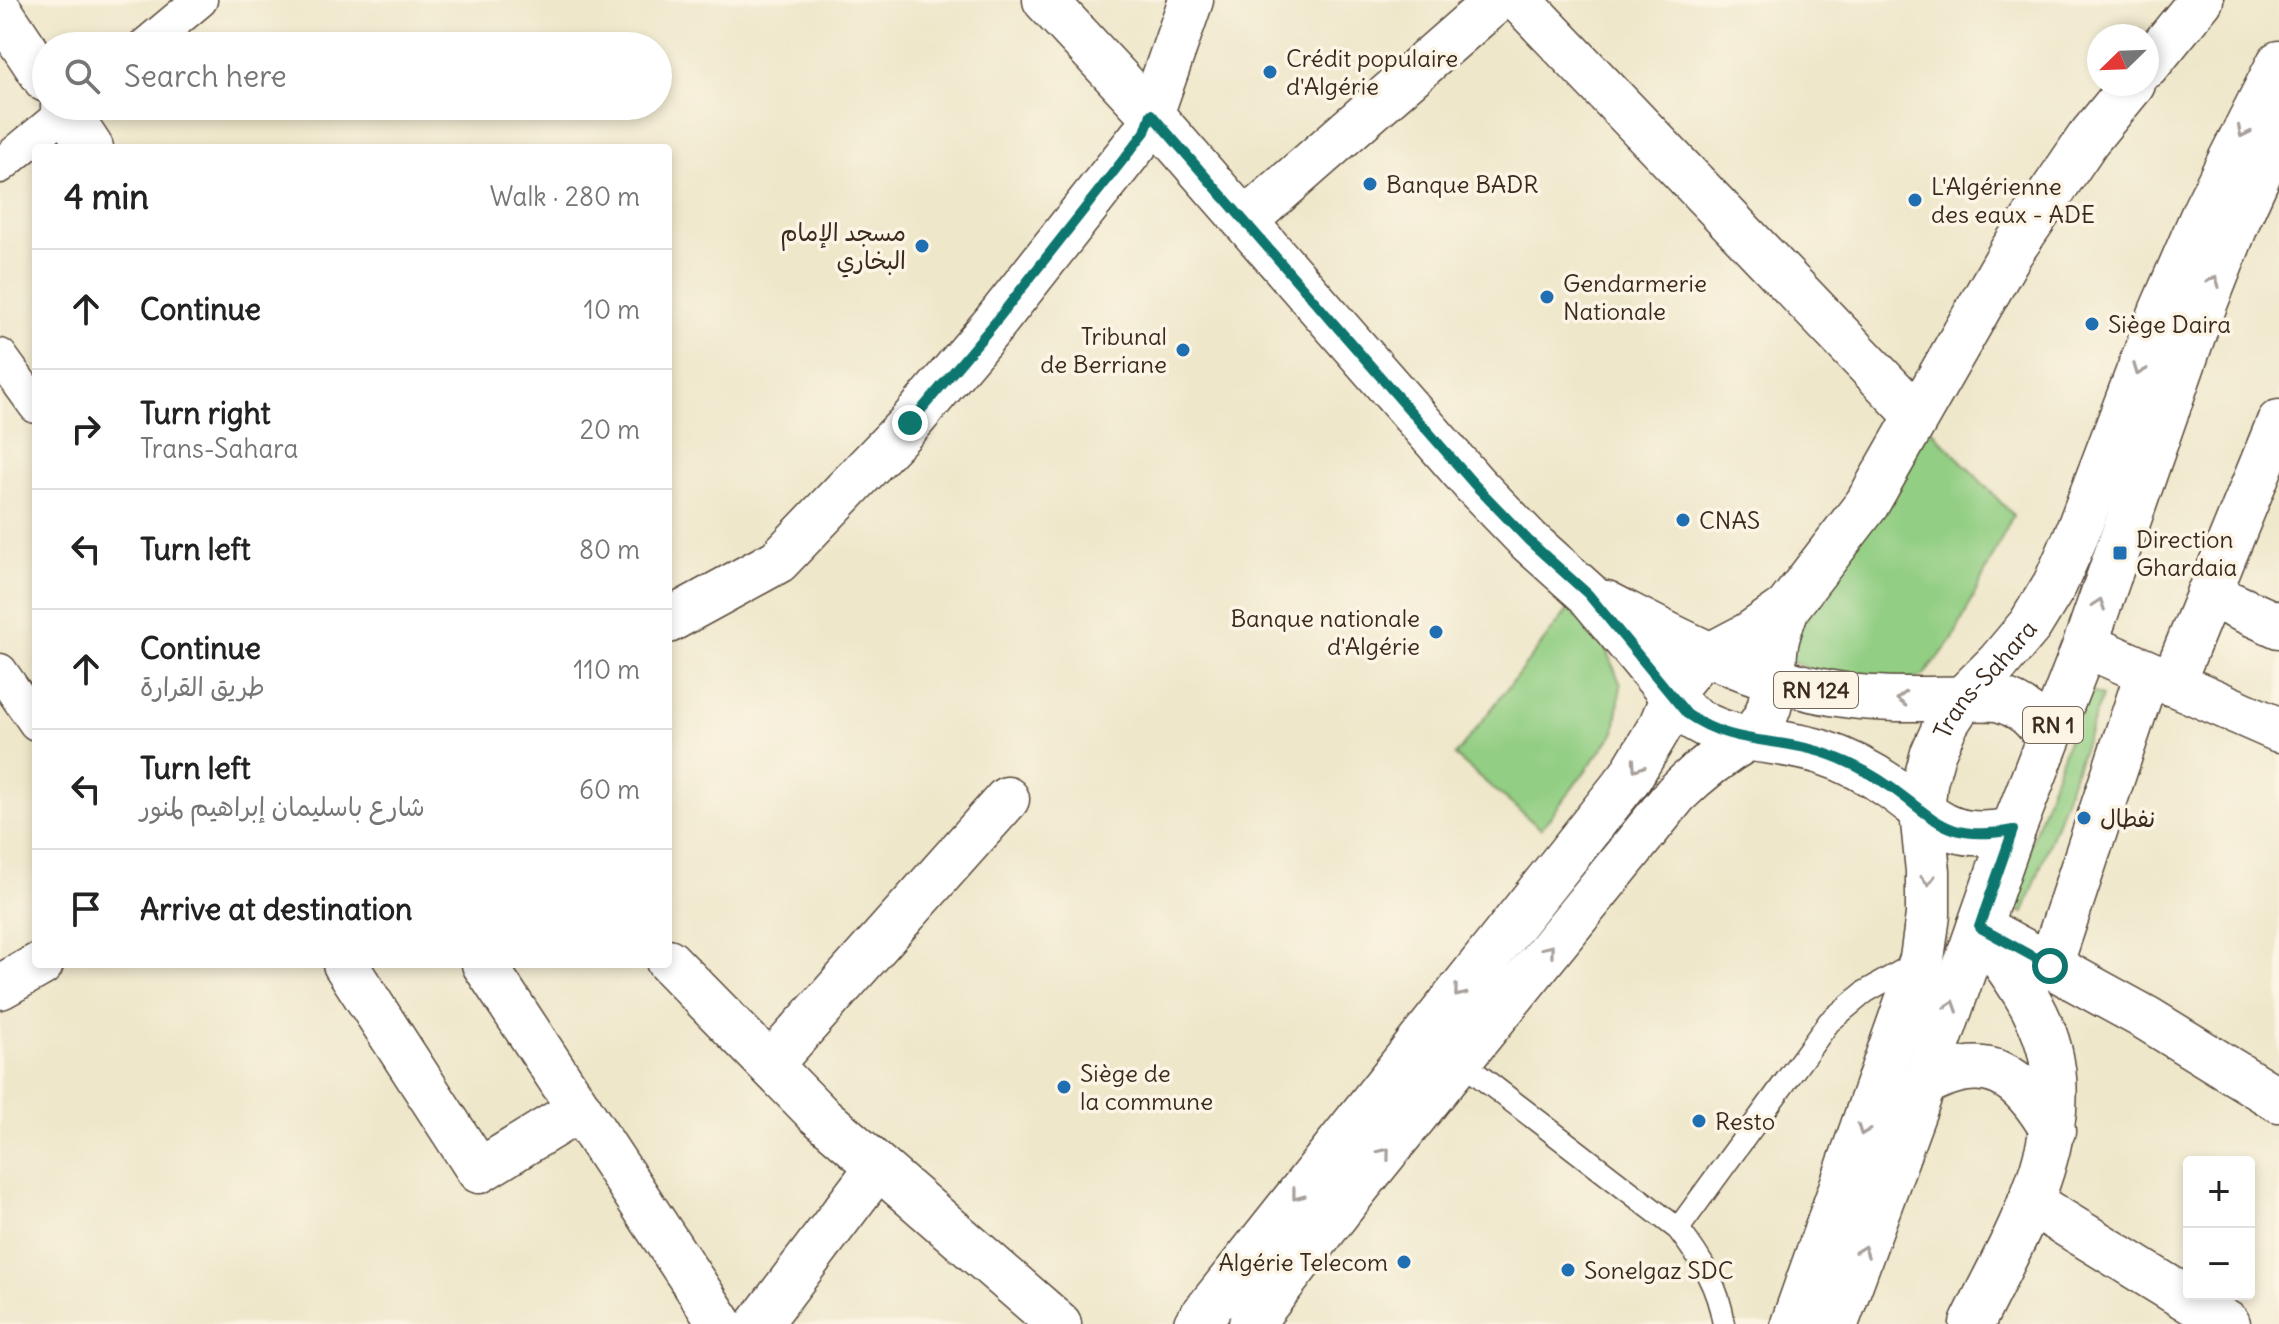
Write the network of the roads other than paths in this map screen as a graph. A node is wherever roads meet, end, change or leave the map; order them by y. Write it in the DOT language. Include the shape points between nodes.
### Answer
graph roads {
  1 [pos="200,0"];
  2 [pos="1045,0"];
  3 [pos="1191,0"];
  4 [pos="1497,0"];
  5 [pos="1519,0"];
  6 [pos="2201,0"];
  7 [pos="0,11"];
  8 [pos="162,32"];
  9 [pos="2159,51"];
  10 [pos="32,57"];
  11 [pos="2279,63"];
  12 [pos="2123,96"];
  13 [pos="1151,114"];
  14 [pos="44,120"];
  15 [pos="74,120"];
  16 [pos="2279,130"];
  17 [pos="89,144"];
  18 [pos="0,166"];
  19 [pos="1245,221"];
  20 [pos="0,356"];
  21 [pos="32,400"];
  22 [pos="1917,416"];
  23 [pos="2279,422"];
  24 [pos="1588,594"];
  25 [pos="2208,594"];
  26 [pos="1787,608"];
  27 [pos="672,619"];
  28 [pos="2279,626"];
  29 [pos="2085,645"];
  30 [pos="1707,656"];
  31 [pos="0,671"];
  32 [pos="1774,679"];
  33 [pos="2160,679"];
  34 [pos="1673,696"];
  35 [pos="1963,698"];
  36 [pos="32,717"];
  37 [pos="2279,730"];
  38 [pos="1749,738"];
  39 [pos="2047,739"];
  40 [pos="1007,799"];
  41 [pos="1922,813"];
  42 [pos="2013,830"];
  43 [pos="1979,927"];
  44 [pos="1488,955"];
  45 [pos="1922,959"];
  46 [pos="672,965"];
  47 [pos="2050,966"];
  48 [pos="348,968"];
  49 [pos="487,968"];
  50 [pos="1522,983"];
  51 [pos="1460,1061"];
  52 [pos="770,1065"];
  53 [pos="1924,1084"];
  54 [pos="2279,1100"];
  55 [pos="580,1109"];
  56 [pos="2053,1131"];
  57 [pos="877,1168"];
  58 [pos="1342,1173"];
  59 [pos="2030,1202"];
  60 [pos="1678,1229"];
  61 [pos="721,1324"];
  62 [pos="759,1324"];
  63 [pos="1059,1324"];
  64 [pos="1196,1324"];
  65 [pos="1251,1324"];
  66 [pos="1724,1324"];
  67 [pos="1793,1324"];
  68 [pos="1836,1324"];
  69 [pos="1972,1324"];
  70 [pos="2228,1324"];
  1 -- 8 [label="street"];
  2 -- 13 [label="street, RN 124"];
  3 -- 13 [label="street"];
  4 -- 19 [label="street"];
  5 -- 22 [label="street"];
  6 -- 9 [label="street"];
  7 -- 10 [label="street"];
  11 -- 35 [label="street, Trans-Sahara, one-way" via="2161,312 2055,584 2030,625"];
  12 -- 22 [label="street" via="2011,252"];
  13 -- 19 [label="street, RN 124"];
  13 -- 27 [label="street" via="1145,132 910,423 778,561"];
  14 -- 18 [label="street"];
  15 -- 17 [label="street"];
  29 -- 16 [label="street, RN 1, one-way" via="2196,327"];
  19 -- 24 [label="street, RN 124" via="1474,484"];
  20 -- 21 [label="street"];
  22 -- 26 [label="street" via="1867,504"];
  23 -- 25 [label="street"];
  24 -- 30 [label="street, RN 124"];
  24 -- 34 [label="street, RN 124"];
  25 -- 28 [label="street"];
  25 -- 33 [label="street"];
  26 -- 30 [label="street"];
  26 -- 32 [label="street" via="1776,642"];
  29 -- 33 [label="street"];
  29 -- 39 [label="street, RN 1"];
  30 -- 32 [label="street, RN 124"];
  30 -- 34 [label="street" via="1685,672"];
  31 -- 36 [label="street"];
  35 -- 32 [label="street, RN 124, one-way" via="1848,695"];
  32 -- 38 [label="street" via="1772,705"];
  33 -- 37 [label="street"];
  33 -- 47 [label="street"];
  34 -- 38 [label="street, RN 124" via="1706,727"];
  34 -- 44 [label="street, one-way" via="1630,777"];
  35 -- 39 [label="street, RN 124" via="2014,704"];
  35 -- 41 [label="street, Trans-Sahara" via="1933,753"];
  38 -- 41 [label="street, RN 124" via="1836,758 1892,789"];
  50 -- 38 [label="street, one-way" via="1676,794 1698,772"];
  39 -- 42 [label="street, RN 1"];
  40 -- 52 [label="street"];
  41 -- 42 [label="street, RN 124" via="1956,830"];
  41 -- 45 [label="street, Trans-Sahara, one-way" via="1928,900"];
  42 -- 43 [label="street, RN 1"];
  43 -- 47 [label="street"];
  53 -- 43 [label="street, RN 1, one-way"];
  43 -- 56 [label="street" via="2034,1010 2048,1046 2056,1085"];
  44 -- 50 [label="street"];
  44 -- 58 [label="street, one-way"];
  45 -- 60 [label="lane" via="1865,992 1829,1022"];
  45 -- 67 [label="street, Trans-Sahara, one-way"];
  46 -- 52 [label="street"];
  47 -- 54 [label="street"];
  48 -- 55 [label="street" via="479,1171"];
  49 -- 55 [label="street"];
  50 -- 51 [label="street"];
  58 -- 51 [label="street, one-way"];
  51 -- 60 [label="lane"];
  52 -- 57 [label="street"];
  53 -- 56 [label="street" via="1947,1072 1999,1072 2021,1085"];
  68 -- 53 [label="street, RN 1, one-way"];
  55 -- 61 [label="street"];
  56 -- 59 [label="street"];
  57 -- 62 [label="street"];
  57 -- 63 [label="street"];
  58 -- 64 [label="street, one-way"];
  58 -- 65 [label="street"];
  59 -- 69 [label="street"];
  59 -- 70 [label="street"];
  60 -- 66 [label="lane" via="1703,1262 1721,1301"];
}
